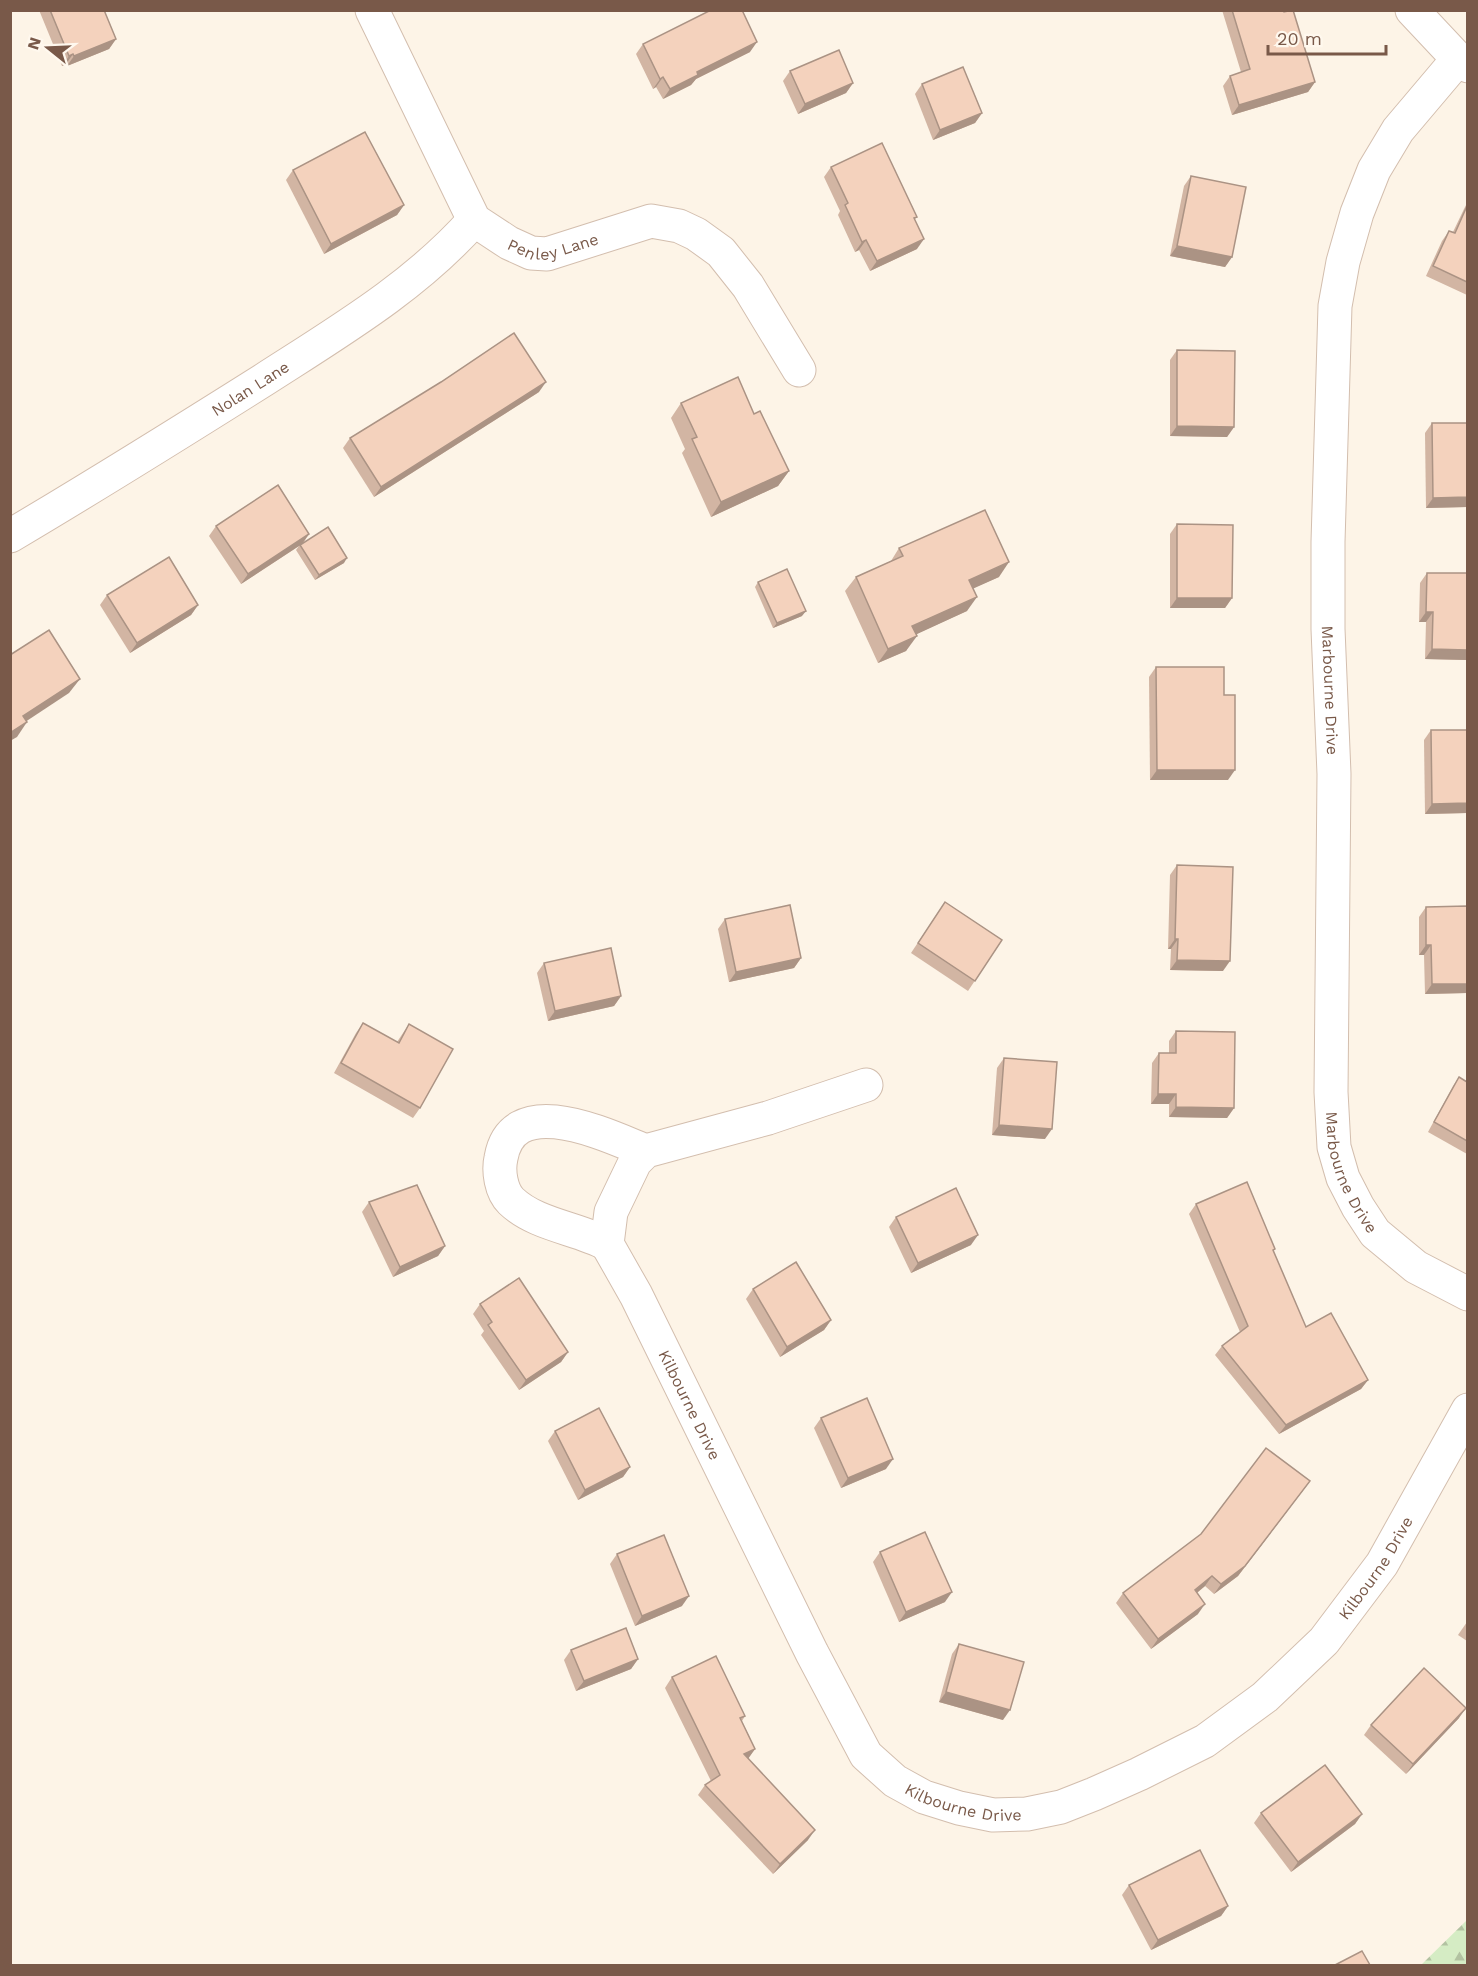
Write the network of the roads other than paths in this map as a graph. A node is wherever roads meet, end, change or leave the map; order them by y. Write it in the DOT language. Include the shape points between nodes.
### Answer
graph roads {
  1 [pos="372,10"];
  2 [pos="1412,10"];
  3 [pos="1463,62"];
  4 [pos="474,220"];
  5 [pos="799,370"];
  6 [pos="10,536"];
  7 [pos="866,1085"];
  8 [pos="646,1151"];
  9 [pos="607,1244"];
  10 [pos="1467,1294"];
  11 [pos="1467,1410"];
  1 -- 4 [label="street"];
  2 -- 3 [label="street"];
  3 -- 10 [label="street, Marbourne Drive" via="1398,130 1374,170 1343,262 1335,306 1328,630 1334,774 1334,1147 1343,1178 1375,1233 1416,1267"];
  4 -- 5 [label="street, Penley Lane" via="509,243 531,253 547,254 651,221 688,230 721,252 748,286"];
  4 -- 6 [label="street, Nolan Lane" via="405,285 302,356"];
  7 -- 8 [label="street" via="768,1118"];
  8 -- 9 [label="street" via="635,1162 611,1212"];
  8 -- 9 [label="street" via="567,1123 535,1120 517,1128 507,1139 501,1158 501,1181 510,1200 530,1214"];
  9 -- 11 [label="street, Kilbourne Drive" via="866,1755 895,1781 924,1797 993,1815 1061,1807 1139,1774 1205,1740 1265,1697 1324,1641 1382,1563"];
}
